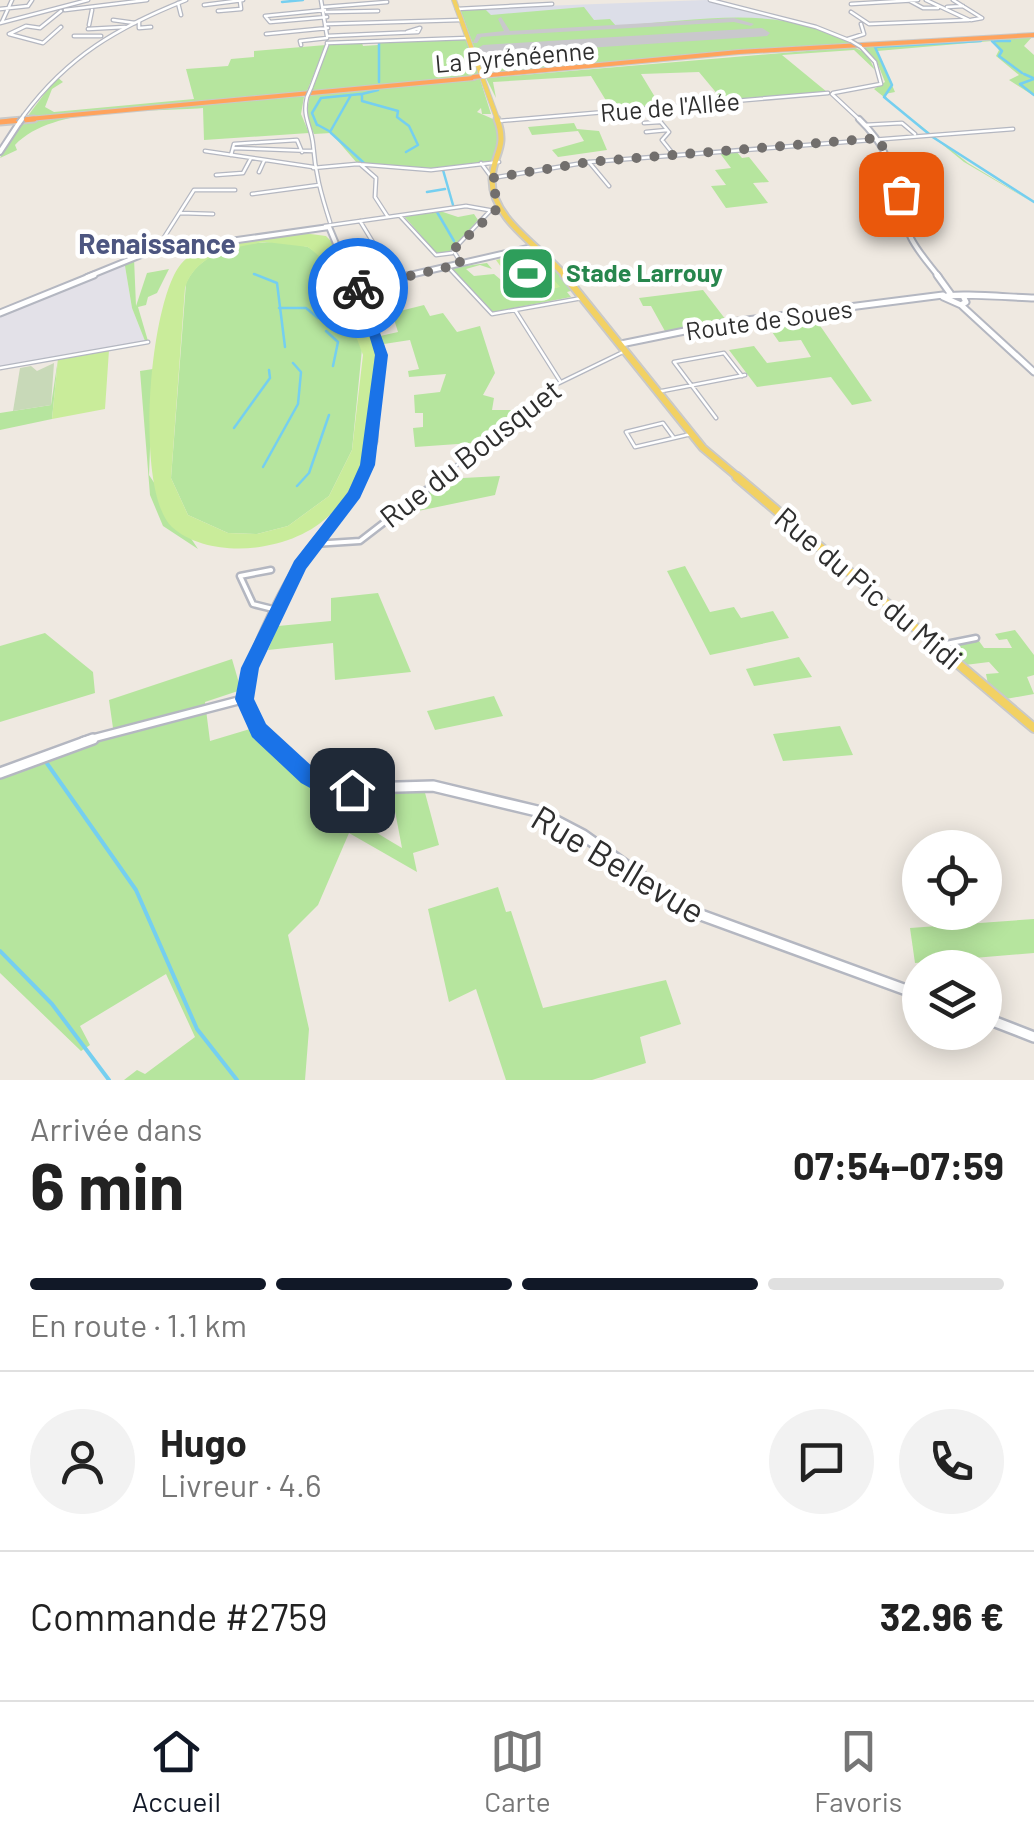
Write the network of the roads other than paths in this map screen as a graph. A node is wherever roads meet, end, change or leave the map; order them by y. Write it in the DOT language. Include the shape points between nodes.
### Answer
graph roads {
  1 [pos="12,0"];
  2 [pos="32,0"];
  3 [pos="88,0"];
  4 [pos="145,0"];
  5 [pos="186,0"];
  6 [pos="322,0"];
  7 [pos="454,0"];
  8 [pos="711,0"];
  9 [pos="910,0"];
  10 [pos="918,0"];
  11 [pos="926,0"];
  12 [pos="953,0"];
  13 [pos="242,1"];
  14 [pos="888,1"];
  15 [pos="388,2"];
  16 [pos="178,3"];
  17 [pos="214,4"];
  18 [pos="552,4"];
  19 [pos="204,5"];
  20 [pos="848,6"];
  21 [pos="963,6"];
  22 [pos="944,7"];
  23 [pos="0,9"];
  24 [pos="7,9"];
  25 [pos="59,9"];
  26 [pos="457,9"];
  27 [pos="92,10"];
  28 [pos="325,10"];
  29 [pos="218,11"];
  30 [pos="378,11"];
  31 [pos="181,15"];
  32 [pos="328,17"];
  33 [pos="218,18"];
  34 [pos="1,20"];
  35 [pos="113,20"];
  36 [pos="461,20"];
  37 [pos="969,20"];
  38 [pos="137,22"];
  39 [pos="327,26"];
  40 [pos="61,27"];
  41 [pos="125,27"];
  42 [pos="150,27"];
  43 [pos="40,28"];
  44 [pos="56,32"];
  45 [pos="407,32"];
  46 [pos="266,34"];
  47 [pos="1034,35"];
  48 [pos="74,36"];
  49 [pos="101,36"];
  50 [pos="468,38"];
  51 [pos="327,39"];
  52 [pos="849,40"];
  53 [pos="301,45"];
  54 [pos="311,88"];
  55 [pos="831,93"];
  56 [pos="650,109"];
  57 [pos="499,119"];
  58 [pos="512,120"];
  59 [pos="0,121"];
  60 [pos="660,122"];
  61 [pos="644,124"];
  62 [pos="864,125"];
  63 [pos="1013,129"];
  64 [pos="667,130"];
  65 [pos="646,132"];
  66 [pos="917,136"];
  67 [pos="879,138"];
  68 [pos="232,148"];
  69 [pos="313,151"];
  70 [pos="0,152"];
  71 [pos="205,152"];
  72 [pos="302,152"];
  73 [pos="231,155"];
  74 [pos="674,155"];
  75 [pos="250,158"];
  76 [pos="264,160"];
  77 [pos="499,162"];
  78 [pos="589,162"];
  79 [pos="481,163"];
  80 [pos="360,164"];
  81 [pos="313,168"];
  82 [pos="259,172"];
  83 [pos="216,174"];
  84 [pos="492,178"];
  85 [pos="318,185"];
  86 [pos="609,186"];
  87 [pos="236,190"];
  88 [pos="252,194"];
  89 [pos="499,210"];
  90 [pos="490,212"];
  91 [pos="180,213"];
  92 [pos="214,214"];
  93 [pos="400,216"];
  94 [pos="388,217"];
  95 [pos="360,221"];
  96 [pos="328,226"];
  97 [pos="534,246"];
  98 [pos="452,252"];
  99 [pos="146,253"];
  100 [pos="461,264"];
  101 [pos="448,266"];
  102 [pos="395,279"];
  103 [pos="358,288"];
  104 [pos="946,294"];
  105 [pos="582,298"];
  106 [pos="1034,298"];
  107 [pos="919,301"];
  108 [pos="963,301"];
  109 [pos="948,303"];
  110 [pos="516,310"];
  111 [pos="0,313"];
  112 [pos="148,342"];
  113 [pos="623,348"];
  114 [pos="0,368"];
  115 [pos="1034,372"];
  116 [pos="560,381"];
  117 [pos="690,386"];
  118 [pos="658,392"];
  119 [pos="378,400"];
  120 [pos="716,418"];
  121 [pos="691,434"];
  122 [pos="674,438"];
  123 [pos="314,544"];
  124 [pos="272,570"];
  125 [pos="278,610"];
  126 [pos="976,638"];
  127 [pos="936,646"];
  128 [pos="244,699"];
  129 [pos="1034,728"];
  130 [pos="0,773"];
  131 [pos="902,988"];
  132 [pos="1002,1025"];
  133 [pos="1034,1037"];
  1 -- 24 [label="street"];
  2 -- 24 [label="street"];
  3 -- 25 [label="street"];
  4 -- 27 [label="street"];
  5 -- 16 [label="street"];
  6 -- 28 [label="street"];
  7 -- 26 [label="main road"];
  8 -- 52 [label="street"];
  9 -- 10 [label="street"];
  9 -- 14 [label="street"];
  9 -- 22 [label="street" via="923,8"];
  11 -- 22 [label="street"];
  12 -- 21 [label="street"];
  13 -- 17 [label="street"];
  13 -- 29 [label="street" via="242,8"];
  14 -- 20 [label="street"];
  15 -- 28 [label="street"];
  16 -- 31 [label="street"];
  16 -- 38 [label="street"];
  17 -- 19 [label="street"];
  17 -- 29 [label="street"];
  18 -- 26 [label="street"];
  20 -- 37 [label="street" via="869,24"];
  20 -- 52 [label="street" via="866,31"];
  21 -- 22 [label="street"];
  21 -- 37 [label="street" via="982,18"];
  22 -- 37 [label="street"];
  23 -- 24 [label="street"];
  24 -- 34 [label="street"];
  25 -- 27 [label="street"];
  25 -- 34 [label="street"];
  25 -- 43 [label="street"];
  26 -- 36 [label="main road"];
  27 -- 41 [label="street" via="89,27"];
  28 -- 30 [label="street"];
  28 -- 32 [label="street"];
  28 -- 32 [label="street" via="265,16 268,22"];
  29 -- 33 [label="street"];
  32 -- 39 [label="street"];
  35 -- 38 [label="street"];
  36 -- 39 [label="street"];
  36 -- 50 [label="main road"];
  38 -- 41 [label="street"];
  38 -- 42 [label="street"];
  39 -- 46 [label="street"];
  39 -- 51 [label="street"];
  40 -- 44 [label="street"];
  41 -- 49 [label="street"];
  43 -- 44 [label="street"];
  43 -- 44 [label="street" via="9,34 36,44"];
  45 -- 51 [label="street"];
  47 -- 59 [label="highway, La Pyrénéenne, bridge" via="759,52"];
  48 -- 49 [label="street"];
  49 -- 70 [label="street, bridge" via="46,84"];
  50 -- 51 [label="street"];
  50 -- 57 [label="main road"];
  51 -- 53 [label="street" via="300,40"];
  51 -- 54 [label="street"];
  52 -- 55 [label="street, bridge" via="874,62 881,84"];
  54 -- 69 [label="street, bridge" via="303,113"];
  55 -- 56 [label="street, Rue de l'Allée"];
  55 -- 62 [label="street"];
  56 -- 58 [label="street, Rue de l'Allée"];
  56 -- 60 [label="street"];
  57 -- 58 [label="street, Rue de l'Allée"];
  57 -- 58 [label="street, Rue de l'Allée"];
  57 -- 77 [label="main road"];
  60 -- 61 [label="street"];
  60 -- 64 [label="street"];
  62 -- 66 [label="street" via="902,122"];
  62 -- 67 [label="street"];
  63 -- 66 [label="street"];
  64 -- 65 [label="street"];
  64 -- 74 [label="street" via="662,139"];
  66 -- 67 [label="street"];
  67 -- 74 [label="street"];
  67 -- 104 [label="street" via="911,238"];
  68 -- 72 [label="street"];
  68 -- 72 [label="street" via="298,140"];
  68 -- 73 [label="street"];
  69 -- 72 [label="street"];
  69 -- 81 [label="street"];
  71 -- 73 [label="street"];
  73 -- 75 [label="street"];
  74 -- 78 [label="street"];
  75 -- 76 [label="street"];
  75 -- 83 [label="street" via="243,172"];
  76 -- 81 [label="street"];
  76 -- 82 [label="street"];
  77 -- 79 [label="street"];
  77 -- 84 [label="main road"];
  78 -- 84 [label="street"];
  78 -- 86 [label="street"];
  79 -- 80 [label="street" via="431,170"];
  79 -- 84 [label="street"];
  80 -- 81 [label="street"];
  80 -- 94 [label="street" via="376,178 375,197"];
  81 -- 85 [label="street"];
  84 -- 89 [label="main road"];
  85 -- 88 [label="street"];
  85 -- 96 [label="street"];
  87 -- 91 [label="street" via="195,190"];
  89 -- 90 [label="street"];
  89 -- 97 [label="main road, Rue du Pic du Midi"];
  90 -- 93 [label="street" via="466,206"];
  90 -- 98 [label="street"];
  91 -- 92 [label="street"];
  91 -- 99 [label="street"];
  93 -- 94 [label="street"];
  93 -- 98 [label="street" via="436,255"];
  94 -- 95 [label="street"];
  95 -- 96 [label="street"];
  95 -- 102 [label="street"];
  96 -- 99 [label="street"];
  96 -- 103 [label="street"];
  97 -- 100 [label="street"];
  97 -- 105 [label="main road, Rue du Pic du Midi"];
  98 -- 100 [label="street"];
  99 -- 111 [label="street"];
  100 -- 101 [label="street"];
  101 -- 102 [label="street"];
  101 -- 110 [label="street" via="492,314"];
  102 -- 103 [label="street"];
  103 -- 119 [label="street" via="380,346"];
  104 -- 107 [label="street, Route de Soues"];
  104 -- 108 [label="street"];
  104 -- 109 [label="street"];
  105 -- 110 [label="street"];
  105 -- 113 [label="main road, Rue du Pic du Midi"];
  106 -- 108 [label="street"];
  107 -- 109 [label="street, Route de Soues"];
  107 -- 113 [label="street, Route de Soues" via="742,320"];
  108 -- 109 [label="street, Route de Soues"];
  108 -- 115 [label="street"];
  110 -- 116 [label="street"];
  112 -- 114 [label="street"];
  113 -- 116 [label="street, Rue du Bousquet"];
  113 -- 118 [label="main road, Rue du Pic du Midi"];
  116 -- 123 [label="street, Rue du Bousquet" via="360,541"];
  117 -- 117 [label="street" via="744,376 724,353 675,362"];
  117 -- 118 [label="street"];
  117 -- 120 [label="street"];
  118 -- 121 [label="main road, Rue du Pic du Midi"];
  119 -- 123 [label="street" via="366,467 354,494"];
  121 -- 122 [label="street"];
  121 -- 127 [label="main road, Rue du Pic du Midi"];
  122 -- 122 [label="street" via="663,423 626,432 635,447"];
  123 -- 125 [label="street"];
  124 -- 125 [label="street" via="240,576 254,604"];
  125 -- 128 [label="street" via="250,668"];
  126 -- 127 [label="street"];
  127 -- 129 [label="main road, Rue du Pic du Midi"];
  128 -- 130 [label="street" via="69,744"];
  128 -- 131 [label="street, Rue Bellevue" via="259,730 330,789 433,786 536,811 583,835 690,911"];
  132 -- 133 [label="street"];
}
